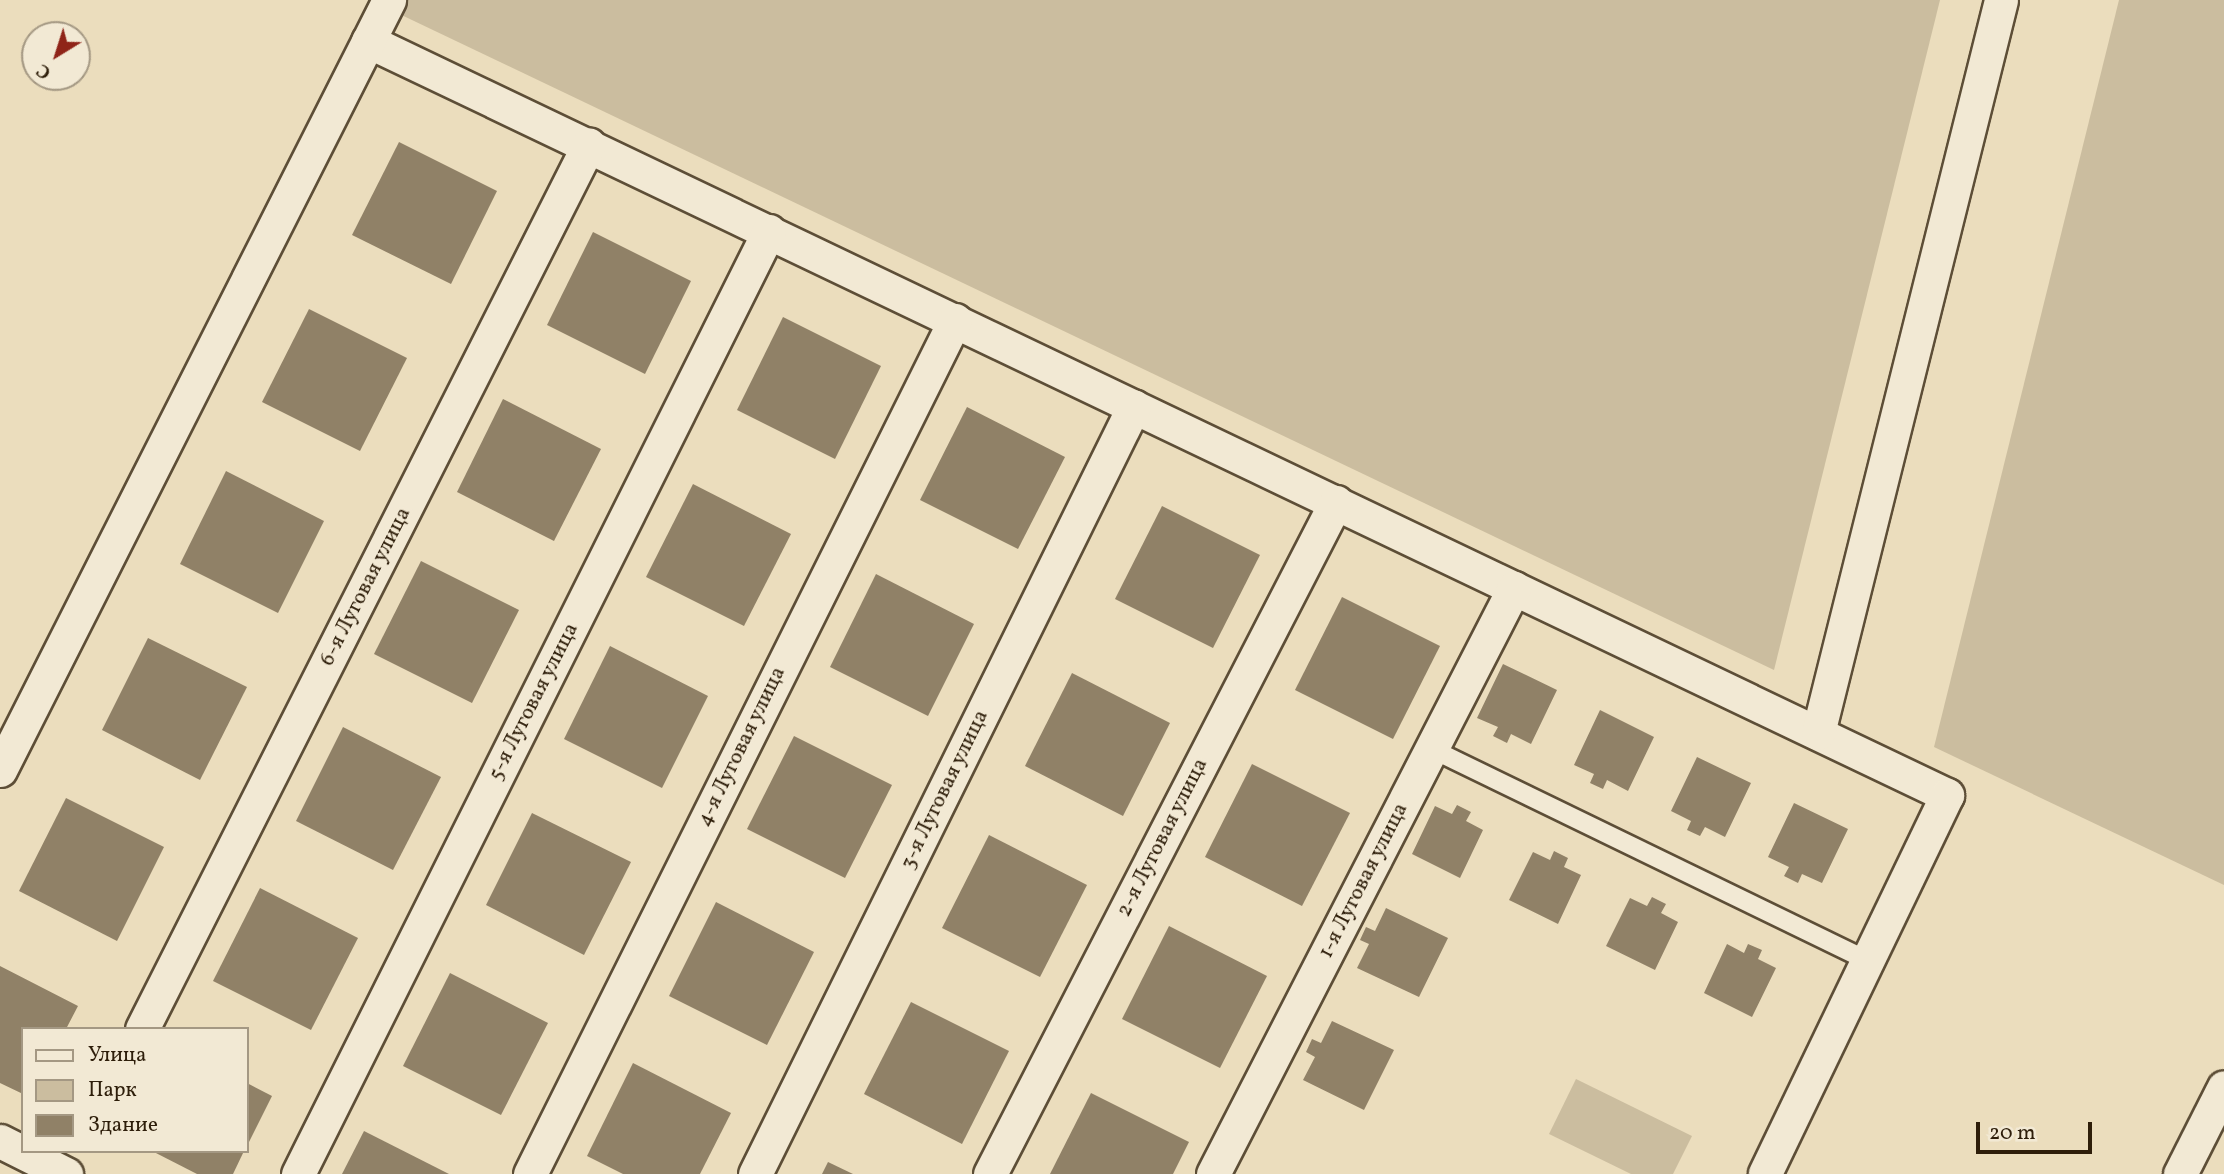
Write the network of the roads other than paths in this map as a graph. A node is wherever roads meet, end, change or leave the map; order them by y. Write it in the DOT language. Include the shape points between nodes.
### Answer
graph roads {
  1 [pos="389,0"];
  2 [pos="2001,0"];
  3 [pos="368,41"];
  4 [pos="589,144"];
  5 [pos="769,231"];
  6 [pos="955,320"];
  7 [pos="1134,406"];
  8 [pos="1336,502"];
  9 [pos="1514,588"];
  10 [pos="1818,733"];
  11 [pos="1432,749"];
  12 [pos="0,770"];
  13 [pos="1866,958"];
  14 [pos="143,1027"];
  15 [pos="2224,1087"];
  16 [pos="0,1142"];
  17 [pos="21,1152"];
  18 [pos="23,1153"];
  19 [pos="79,1153"];
  20 [pos="67,1174"];
  21 [pos="298,1174"];
  22 [pos="530,1174"];
  23 [pos="755,1174"];
  24 [pos="990,1174"];
  25 [pos="1213,1174"];
  26 [pos="1765,1174"];
  27 [pos="2180,1174"];
  1 -- 3 [label="street"];
  2 -- 10 [label="street"];
  3 -- 4 [label="street"];
  3 -- 12 [label="street"];
  4 -- 5 [label="street"];
  4 -- 14 [label="street, 6-я Луговая улица"];
  5 -- 6 [label="street"];
  5 -- 21 [label="street, 5-я Луговая улица"];
  6 -- 7 [label="street"];
  6 -- 22 [label="street, 4-я Луговая улица"];
  7 -- 8 [label="street"];
  7 -- 23 [label="street, 3-я Луговая улица"];
  8 -- 9 [label="street"];
  8 -- 24 [label="street, 2-я Луговая улица"];
  9 -- 10 [label="street"];
  9 -- 11 [label="street, 1-я Луговая улица"];
  10 -- 13 [label="street" via="1947,795"];
  11 -- 13 [label="lane"];
  11 -- 25 [label="street, 1-я Луговая улица"];
  13 -- 26 [label="street"];
  15 -- 27 [label="street"];
  16 -- 17 [label="street"];
  18 -- 20 [label="street"];
  19 -- 20 [label="street"];
}
